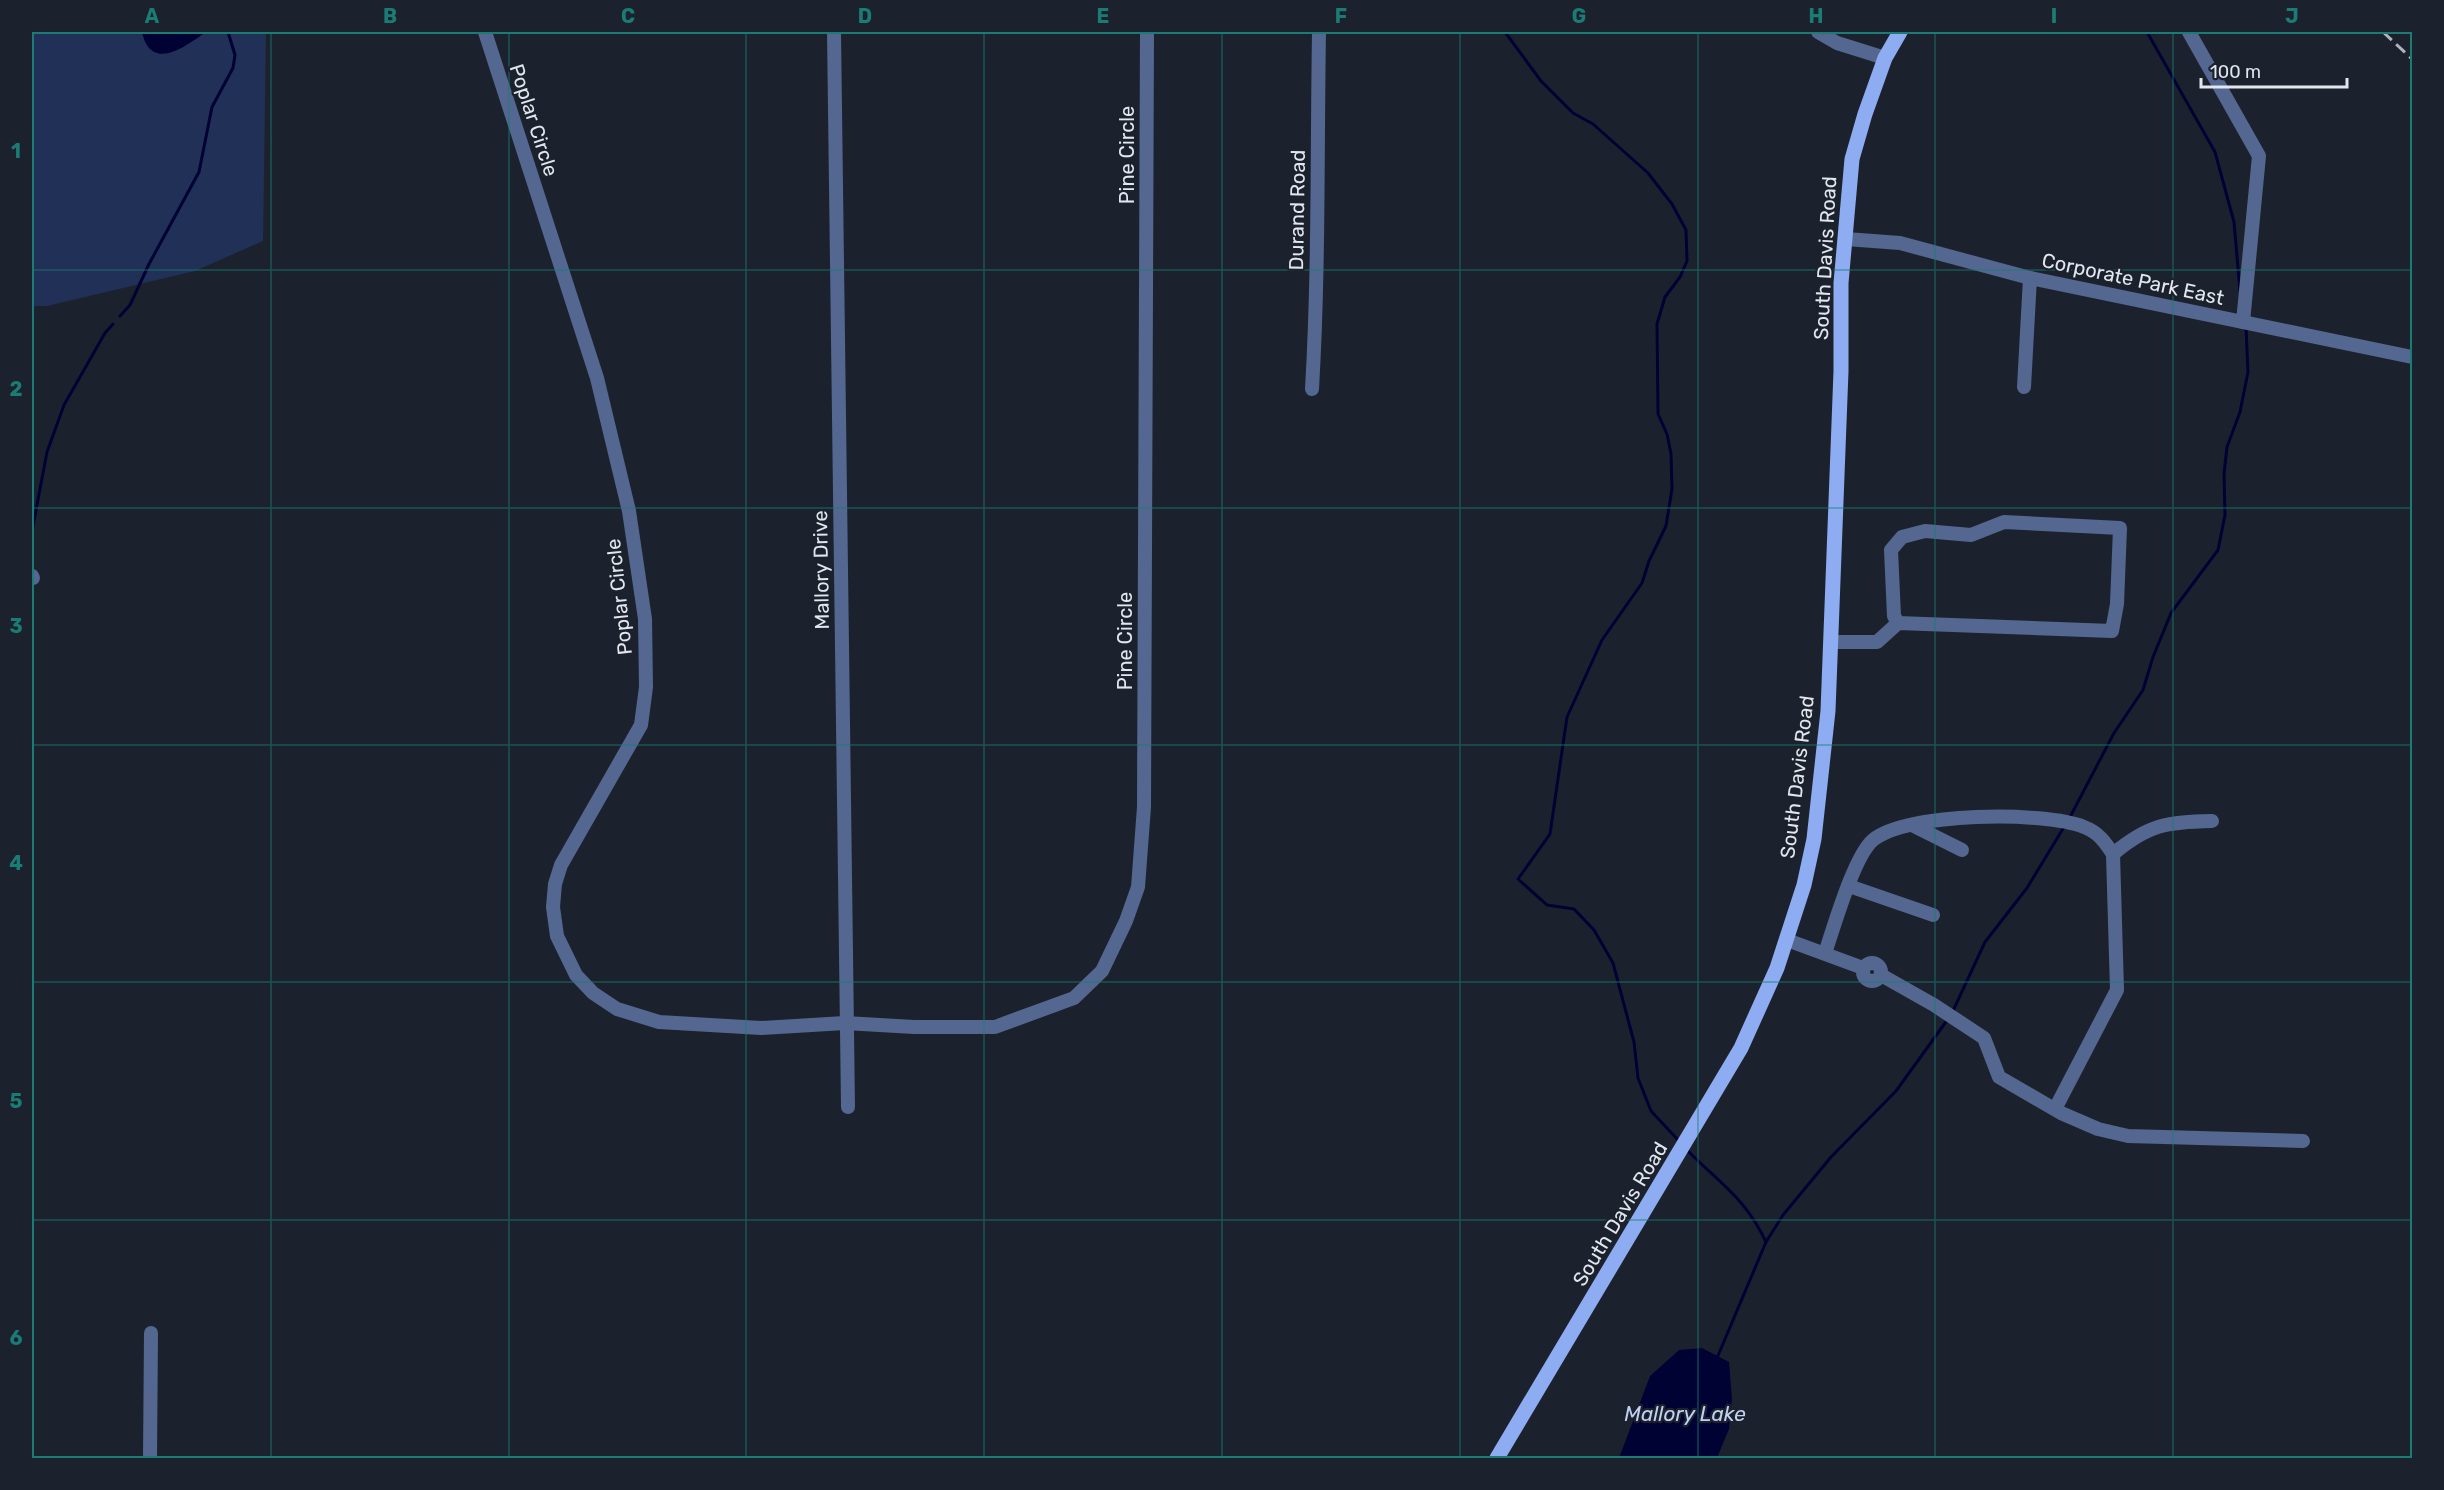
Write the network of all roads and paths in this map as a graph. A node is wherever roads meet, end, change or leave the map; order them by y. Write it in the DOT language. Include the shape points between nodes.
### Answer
graph roads {
  1 [pos="485,32"];
  2 [pos="834,32"];
  3 [pos="1147,32"];
  4 [pos="1318,32"];
  5 [pos="1818,32"];
  6 [pos="1900,32"];
  7 [pos="2188,32"];
  8 [pos="1885,58"];
  9 [pos="1846,239"];
  10 [pos="2030,278"];
  11 [pos="2243,322"];
  12 [pos="2412,357"];
  13 [pos="2024,387"];
  14 [pos="1312,389"];
  15 [pos="1898,622"];
  16 [pos="1831,642"];
  17 [pos="2212,821"];
  18 [pos="1912,825"];
  19 [pos="1962,850"];
  20 [pos="2113,854"];
  21 [pos="1850,886"];
  22 [pos="1933,915"];
  23 [pos="1787,940"];
  24 [pos="1825,953"];
  25 [pos="845,1023"];
  26 [pos="848,1107"];
  27 [pos="2055,1109"];
  28 [pos="2303,1140"];
  29 [pos="151,1333"];
  30 [pos="150,1458"];
  31 [pos="1497,1458"];
  1 -- 25 [label="street, Poplar Circle" via="597,378 629,511 645,619 646,687 641,725 556,879 553,908 561,950 592,993 617,1009 644,1019 761,1028"];
  2 -- 25 [label="street, Mallory Drive"];
  3 -- 25 [label="street, Pine Circle" via="1144,807 1138,887 1102,971 1074,998 995,1027"];
  4 -- 14 [label="street, Durand Road" via="1317,305"];
  5 -- 8 [label="street" via="1838,43"];
  6 -- 8 [label="main road, South Davis Road"];
  7 -- 11 [label="street" via="2259,156"];
  8 -- 9 [label="main road, South Davis Road" via="1852,159"];
  9 -- 10 [label="street, Corporate Park East" via="1900,243"];
  9 -- 16 [label="main road, South Davis Road" via="1841,283"];
  10 -- 11 [label="street, Corporate Park East"];
  10 -- 13 [label="street"];
  11 -- 12 [label="street, Corporate Park East"];
  15 -- 15 [label="street" via="2112,631 2120,528 2004,522 1971,535 1925,531 1902,537 1891,550 1894,616"];
  15 -- 16 [label="street" via="1877,642"];
  16 -- 23 [label="main road, South Davis Road" via="1814,839"];
  17 -- 20 [label="street" via="2167,822 2133,837"];
  18 -- 19 [label="street"];
  18 -- 20 [label="street" via="1968,817 2056,820 2085,827 2103,838"];
  18 -- 21 [label="street" via="1889,830 1872,841"];
  20 -- 27 [label="street" via="2117,990"];
  21 -- 22 [label="street"];
  21 -- 24 [label="street"];
  23 -- 24 [label="street"];
  23 -- 31 [label="main road, South Davis Road" via="1760,1008 1720,1087"];
  24 -- 27 [label="street" via="1863,968 1874,963 1881,968 1881,975 1984,1038 1999,1077"];
  25 -- 26 [label="street, Mallory Drive"];
  27 -- 28 [label="street" via="2128,1136"];
  29 -- 30 [label="street"];
}
